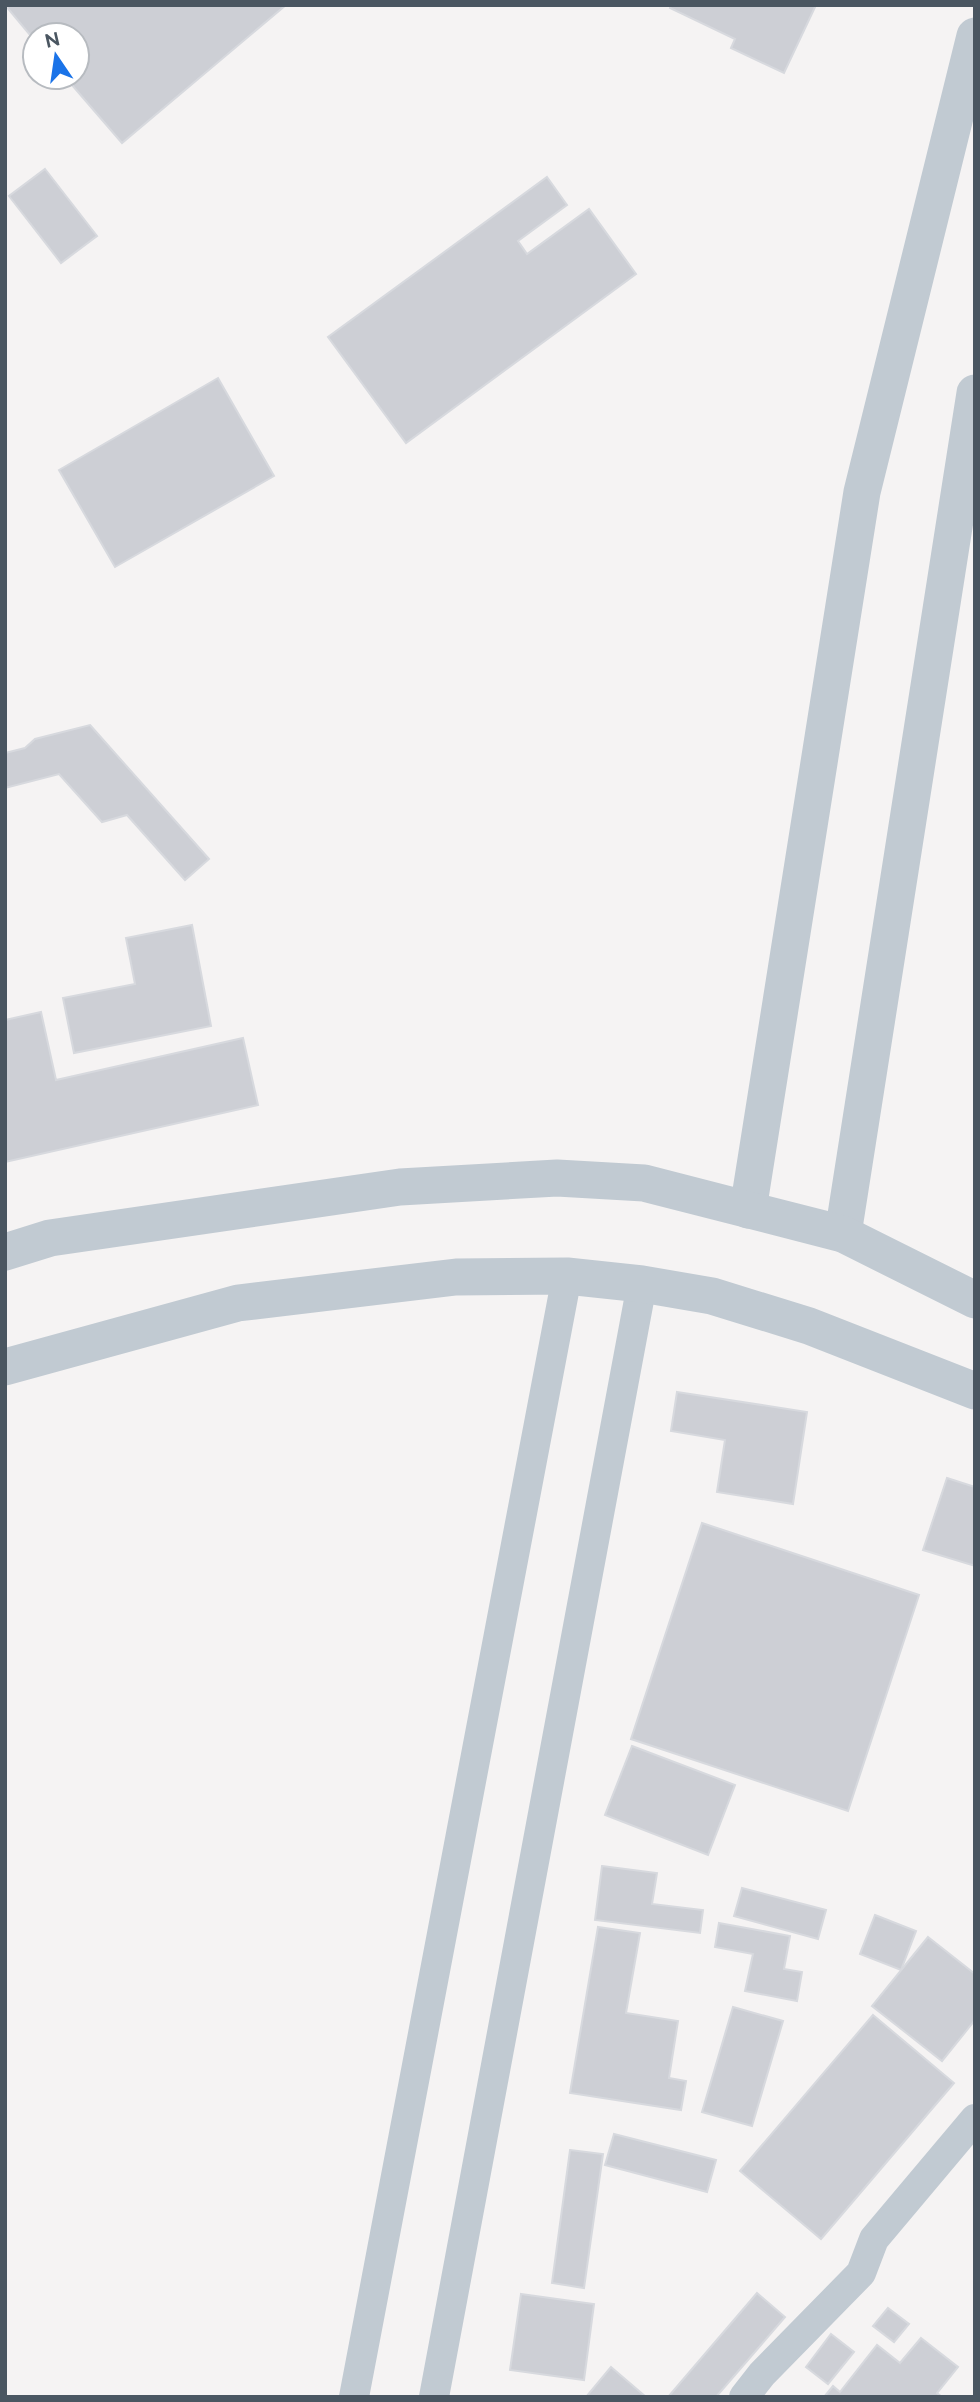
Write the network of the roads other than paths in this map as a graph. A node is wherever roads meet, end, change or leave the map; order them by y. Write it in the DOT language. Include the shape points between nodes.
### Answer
graph roads {
  1 [pos="975,36"];
  2 [pos="975,393"];
  3 [pos="747,1210"];
  4 [pos="843,1234"];
  5 [pos="5,1252"];
  6 [pos="567,1276"];
  7 [pos="642,1284"];
  8 [pos="975,1300"];
  9 [pos="5,1367"];
  10 [pos="975,1391"];
  11 [pos="975,2119"];
  12 [pos="354,2397"];
  13 [pos="434,2397"];
  14 [pos="744,2397"];
  1 -- 3 [label="street" via="862,492"];
  2 -- 4 [label="street"];
  3 -- 4 [label="street"];
  3 -- 5 [label="street" via="644,1184 557,1178 400,1188 50,1238"];
  4 -- 8 [label="street"];
  6 -- 7 [label="street"];
  6 -- 9 [label="street" via="456,1277 238,1303"];
  6 -- 12 [label="street"];
  7 -- 10 [label="street" via="712,1296 809,1326"];
  7 -- 13 [label="street"];
  11 -- 14 [label="street" via="874,2239 861,2273"];
}
